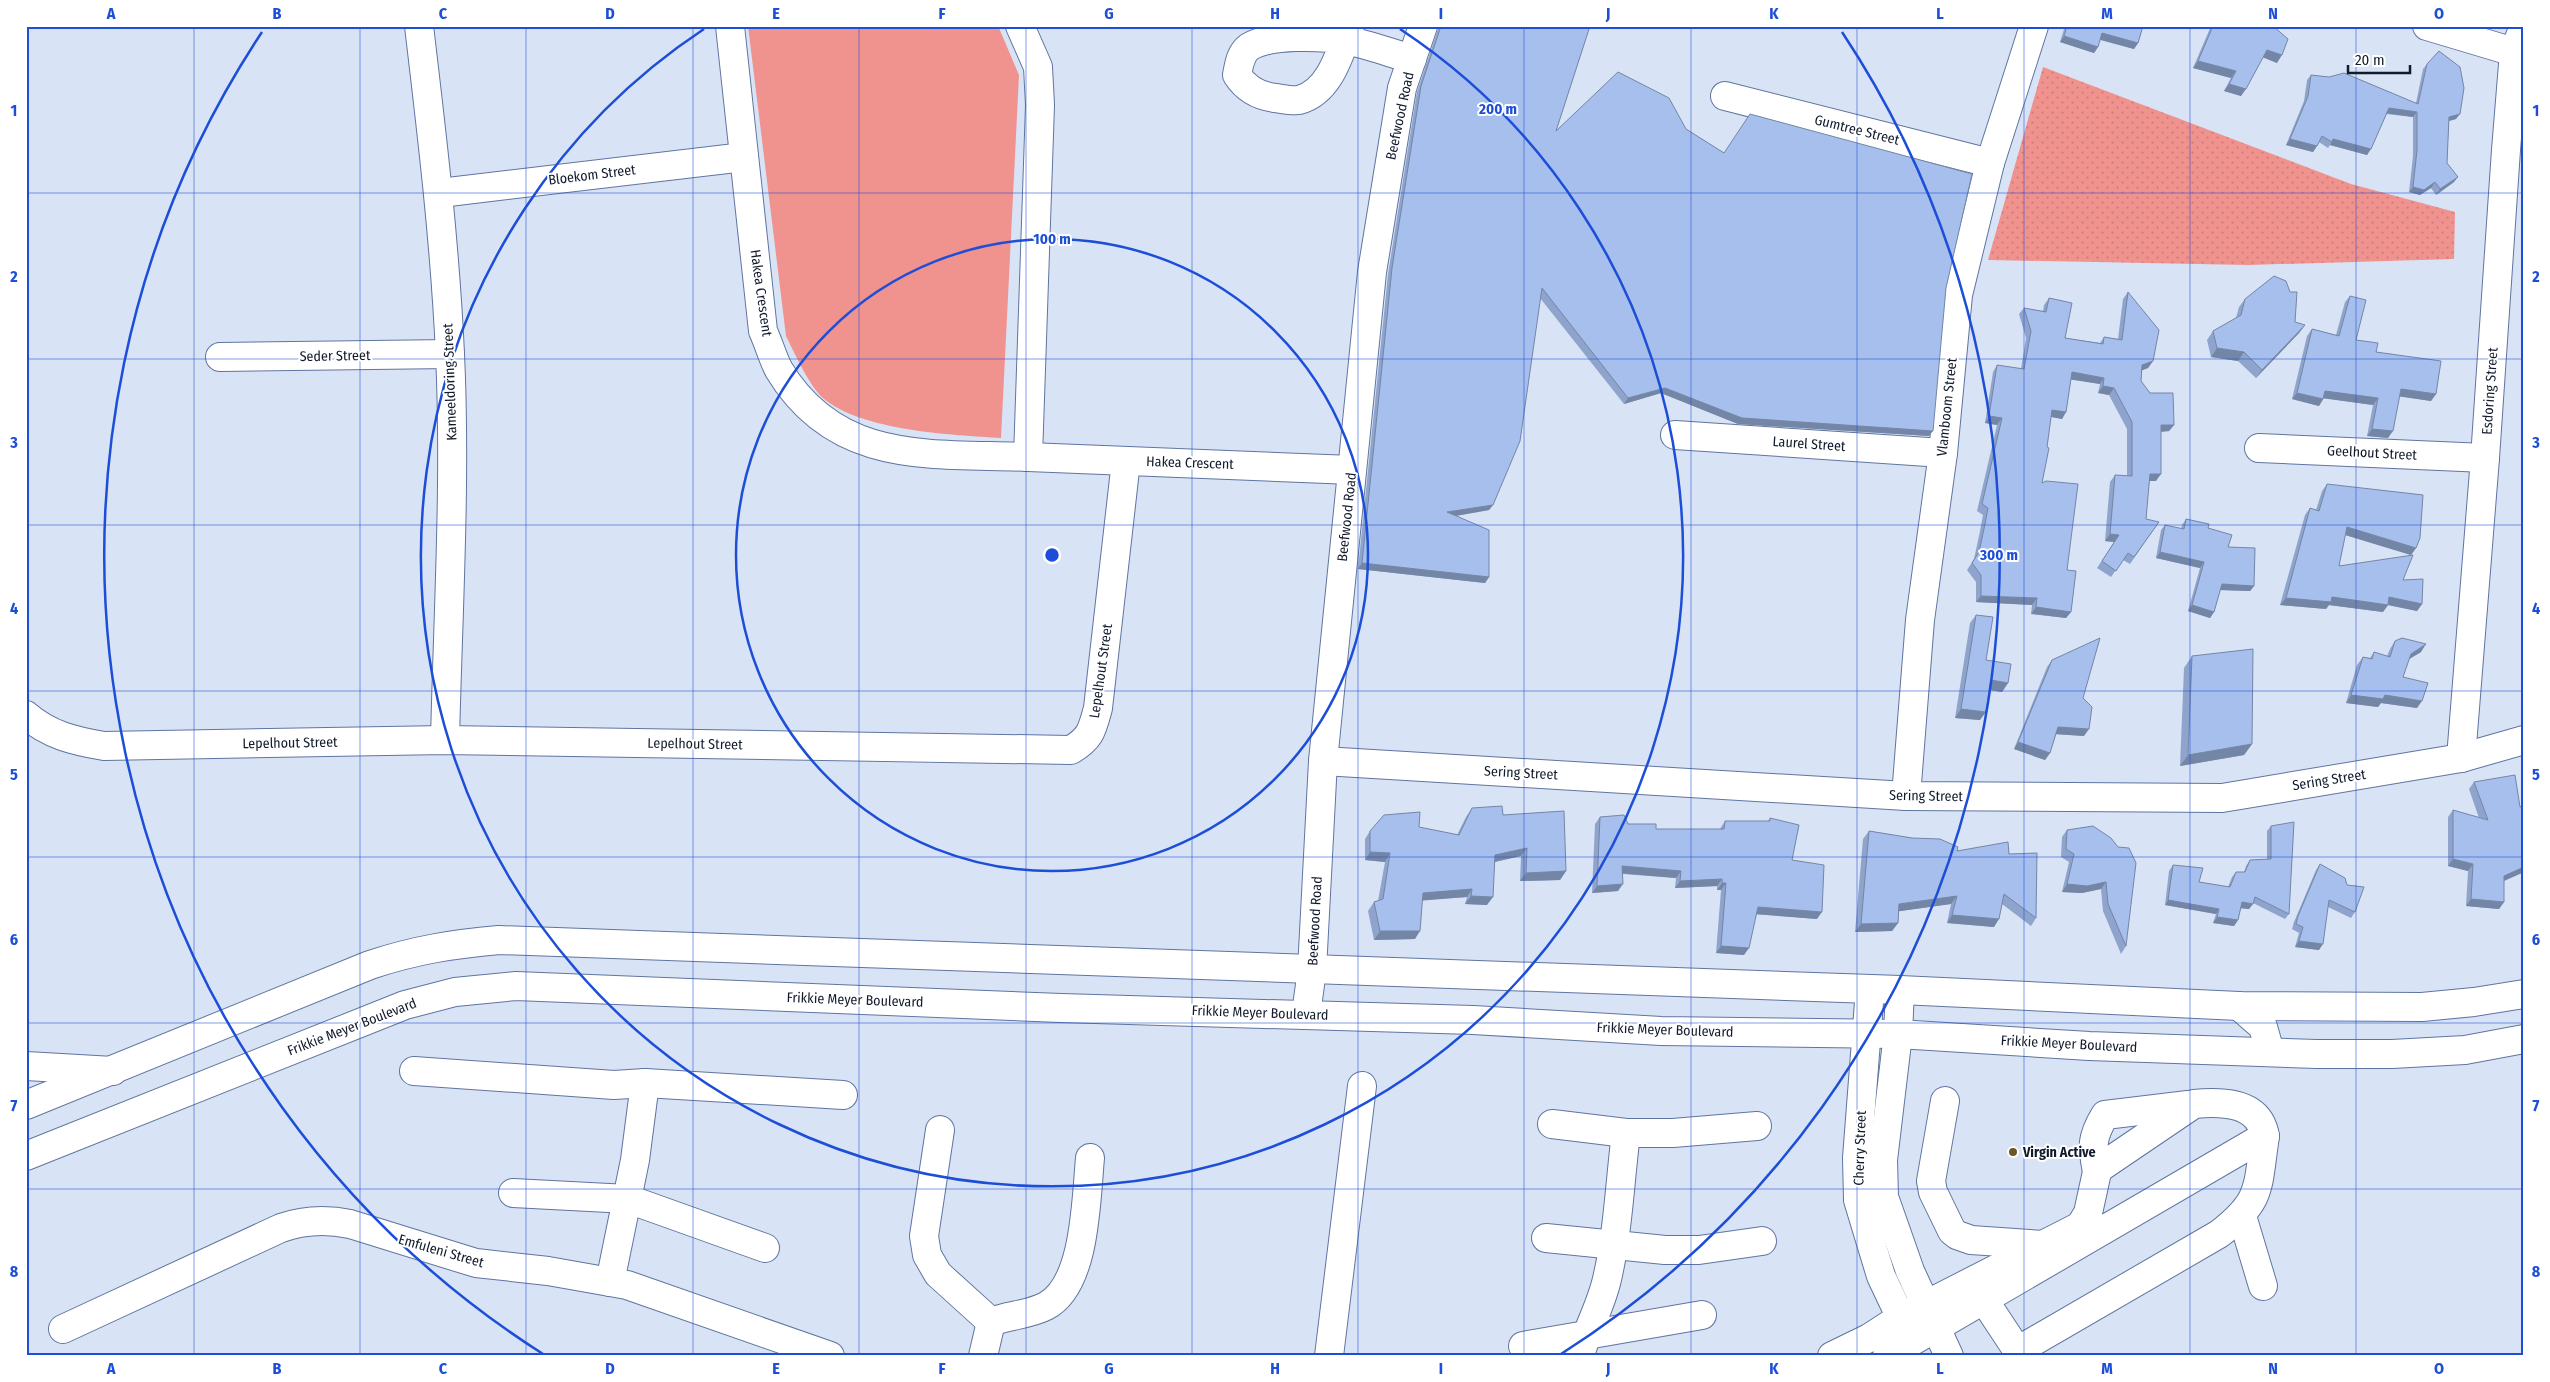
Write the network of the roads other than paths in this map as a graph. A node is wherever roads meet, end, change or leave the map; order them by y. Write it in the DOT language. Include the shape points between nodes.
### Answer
graph roads {
  1 [pos="419,26"];
  2 [pos="730,26"];
  3 [pos="1020,26"];
  4 [pos="1423,26"];
  5 [pos="2034,26"];
  6 [pos="2427,26"];
  7 [pos="2524,26"];
  8 [pos="1348,33"];
  9 [pos="2514,52"];
  10 [pos="1412,59"];
  11 [pos="1725,96"];
  12 [pos="744,157"];
  13 [pos="1990,163"];
  14 [pos="440,193"];
  15 [pos="450,354"];
  16 [pos="220,357"];
  17 [pos="1675,434"];
  18 [pos="2259,448"];
  19 [pos="1943,453"];
  20 [pos="1028,457"];
  21 [pos="2485,458"];
  22 [pos="1126,461"];
  23 [pos="1352,470"];
  24 [pos="26,715"];
  25 [pos="445,740"];
  26 [pos="2524,740"];
  27 [pos="2461,758"];
  28 [pos="1322,761"];
  29 [pos="1906,796"];
  30 [pos="1312,970"];
  31 [pos="1870,989"];
  32 [pos="1900,990"];
  33 [pos="2524,994"];
  34 [pos="2239,1006"];
  35 [pos="1306,1014"];
  36 [pos="1868,1034"];
  37 [pos="1898,1034"];
  38 [pos="2524,1039"];
  39 [pos="2270,1052"];
  40 [pos="26,1066"];
  41 [pos="113,1071"];
  42 [pos="414,1071"];
  43 [pos="645,1083"];
  44 [pos="1362,1086"];
  45 [pos="843,1095"];
  46 [pos="1945,1100"];
  47 [pos="2194,1104"];
  48 [pos="26,1105"];
  49 [pos="1552,1124"];
  50 [pos="1757,1126"];
  51 [pos="940,1130"];
  52 [pos="1626,1133"];
  53 [pos="2265,1136"];
  54 [pos="26,1156"];
  55 [pos="1090,1158"];
  56 [pos="2097,1172"];
  57 [pos="513,1193"];
  58 [pos="628,1198"];
  59 [pos="2242,1216"];
  60 [pos="1546,1238"];
  61 [pos="1762,1241"];
  62 [pos="1612,1245"];
  63 [pos="2045,1245"];
  64 [pos="765,1248"];
  65 [pos="610,1282"];
  66 [pos="2263,1286"];
  67 [pos="1984,1300"];
  68 [pos="1702,1315"];
  69 [pos="991,1322"];
  70 [pos="63,1329"];
  71 [pos="1918,1330"];
  72 [pos="1583,1345"];
  73 [pos="1523,1346"];
  74 [pos="2019,1353"];
  75 [pos="830,1356"];
  76 [pos="983,1356"];
  77 [pos="1329,1356"];
  78 [pos="1832,1356"];
  79 [pos="1887,1356"];
  80 [pos="1949,1356"];
  1 -- 14 [label="street, Kameeldoring Street"];
  2 -- 12 [label="street, Hakea Crescent"];
  3 -- 20 [label="street" via="1038,67 1040,105"];
  4 -- 10 [label="street, Beefwood Road"];
  5 -- 13 [label="street, Vlamboom Street"];
  6 -- 9 [label="street"];
  7 -- 9 [label="street, Esdoring Street"];
  8 -- 10 [label="street"];
  9 -- 21 [label="street, Esdoring Street"];
  10 -- 23 [label="street, Beefwood Road" via="1402,88 1372,272"];
  11 -- 13 [label="street, Gumtree Street"];
  12 -- 14 [label="street, Bloekom Street"];
  12 -- 20 [label="street, Hakea Crescent" via="763,331 779,369 804,404 826,423 871,445 909,452"];
  13 -- 19 [label="street, Vlamboom Street" via="1958,295"];
  14 -- 15 [label="street, Kameeldoring Street"];
  15 -- 16 [label="street, Seder Street"];
  15 -- 25 [label="street, Kameeldoring Street" via="452,427"];
  17 -- 19 [label="street, Laurel Street"];
  18 -- 21 [label="street, Geelhout Street"];
  19 -- 29 [label="street, Vlamboom Street" via="1920,620"];
  20 -- 22 [label="street, Hakea Crescent"];
  21 -- 27 [label="street, Esdoring Street"];
  22 -- 23 [label="street, Hakea Crescent"];
  22 -- 25 [label="street, Lepelhout Street" via="1098,708 1085,742 1071,750"];
  23 -- 28 [label="street, Beefwood Road"];
  24 -- 25 [label="street, Lepelhout Street" via="39,726 70,740 104,746"];
  26 -- 27 [label="street, Sering Street"];
  27 -- 29 [label="street, Sering Street" via="2222,798"];
  28 -- 29 [label="street, Sering Street"];
  28 -- 30 [label="street, Beefwood Road"];
  30 -- 31 [label="street"];
  30 -- 35 [label="street, Beefwood Road"];
  30 -- 41 [label="street" via="490,940 408,952"];
  31 -- 32 [label="street"];
  31 -- 36 [label="street, Cherry Street"];
  32 -- 34 [label="street"];
  32 -- 37 [label="street, Cherry Street"];
  33 -- 34 [label="street" via="2422,1007"];
  34 -- 39 [label="street" via="2263,1027"];
  35 -- 36 [label="street, Frikkie Meyer Boulevard" via="1661,1031"];
  35 -- 54 [label="street, Frikkie Meyer Boulevard" via="1061,1008 516,986 481,988 404,1005"];
  36 -- 37 [label="street, Frikkie Meyer Boulevard"];
  36 -- 71 [label="street, Cherry Street" via="1857,1158 1858,1200 1870,1243"];
  37 -- 39 [label="street, Frikkie Meyer Boulevard" via="2089,1046"];
  37 -- 71 [label="street, Cherry Street" via="1883,1160 1884,1197"];
  38 -- 39 [label="street, Frikkie Meyer Boulevard" via="2465,1050 2392,1054"];
  40 -- 41 [label="street"];
  41 -- 48 [label="street"];
  42 -- 43 [label="street" via="614,1085"];
  43 -- 45 [label="street"];
  43 -- 58 [label="street"];
  44 -- 77 [label="street"];
  46 -- 63 [label="street" via="1931,1180 1933,1192 1952,1231 1970,1240"];
  47 -- 53 [label="street" via="2243,1106 2263,1124"];
  47 -- 56 [label="street" via="2106,1162"];
  47 -- 56 [label="street" via="2105,1115 2093,1141"];
  49 -- 52 [label="street"];
  50 -- 52 [label="street" via="1673,1134"];
  51 -- 69 [label="street" via="924,1236 927,1255 938,1274"];
  52 -- 62 [label="street"];
  53 -- 59 [label="street" via="2256,1193"];
  53 -- 67 [label="street"];
  55 -- 69 [label="street" via="1083,1232 1068,1285 1059,1298 1044,1308"];
  56 -- 63 [label="street" via="2084,1221"];
  57 -- 58 [label="street"];
  58 -- 64 [label="street"];
  58 -- 65 [label="street"];
  59 -- 66 [label="street"];
  59 -- 74 [label="street" via="2219,1234"];
  60 -- 62 [label="street"];
  61 -- 62 [label="street" via="1699,1250"];
  62 -- 72 [label="street" via="1603,1295"];
  63 -- 71 [label="street"];
  65 -- 70 [label="street, Emfuleni Street" via="476,1263 350,1224 331,1220 310,1221 281,1228"];
  65 -- 75 [label="street, Emfuleni Street" via="683,1303"];
  67 -- 71 [label="street"];
  67 -- 74 [label="street"];
  68 -- 72 [label="street"];
  69 -- 76 [label="street"];
  71 -- 78 [label="street" via="1869,1338"];
  71 -- 79 [label="street"];
  71 -- 80 [label="street, Cherry Street"];
  72 -- 73 [label="street"];
}
